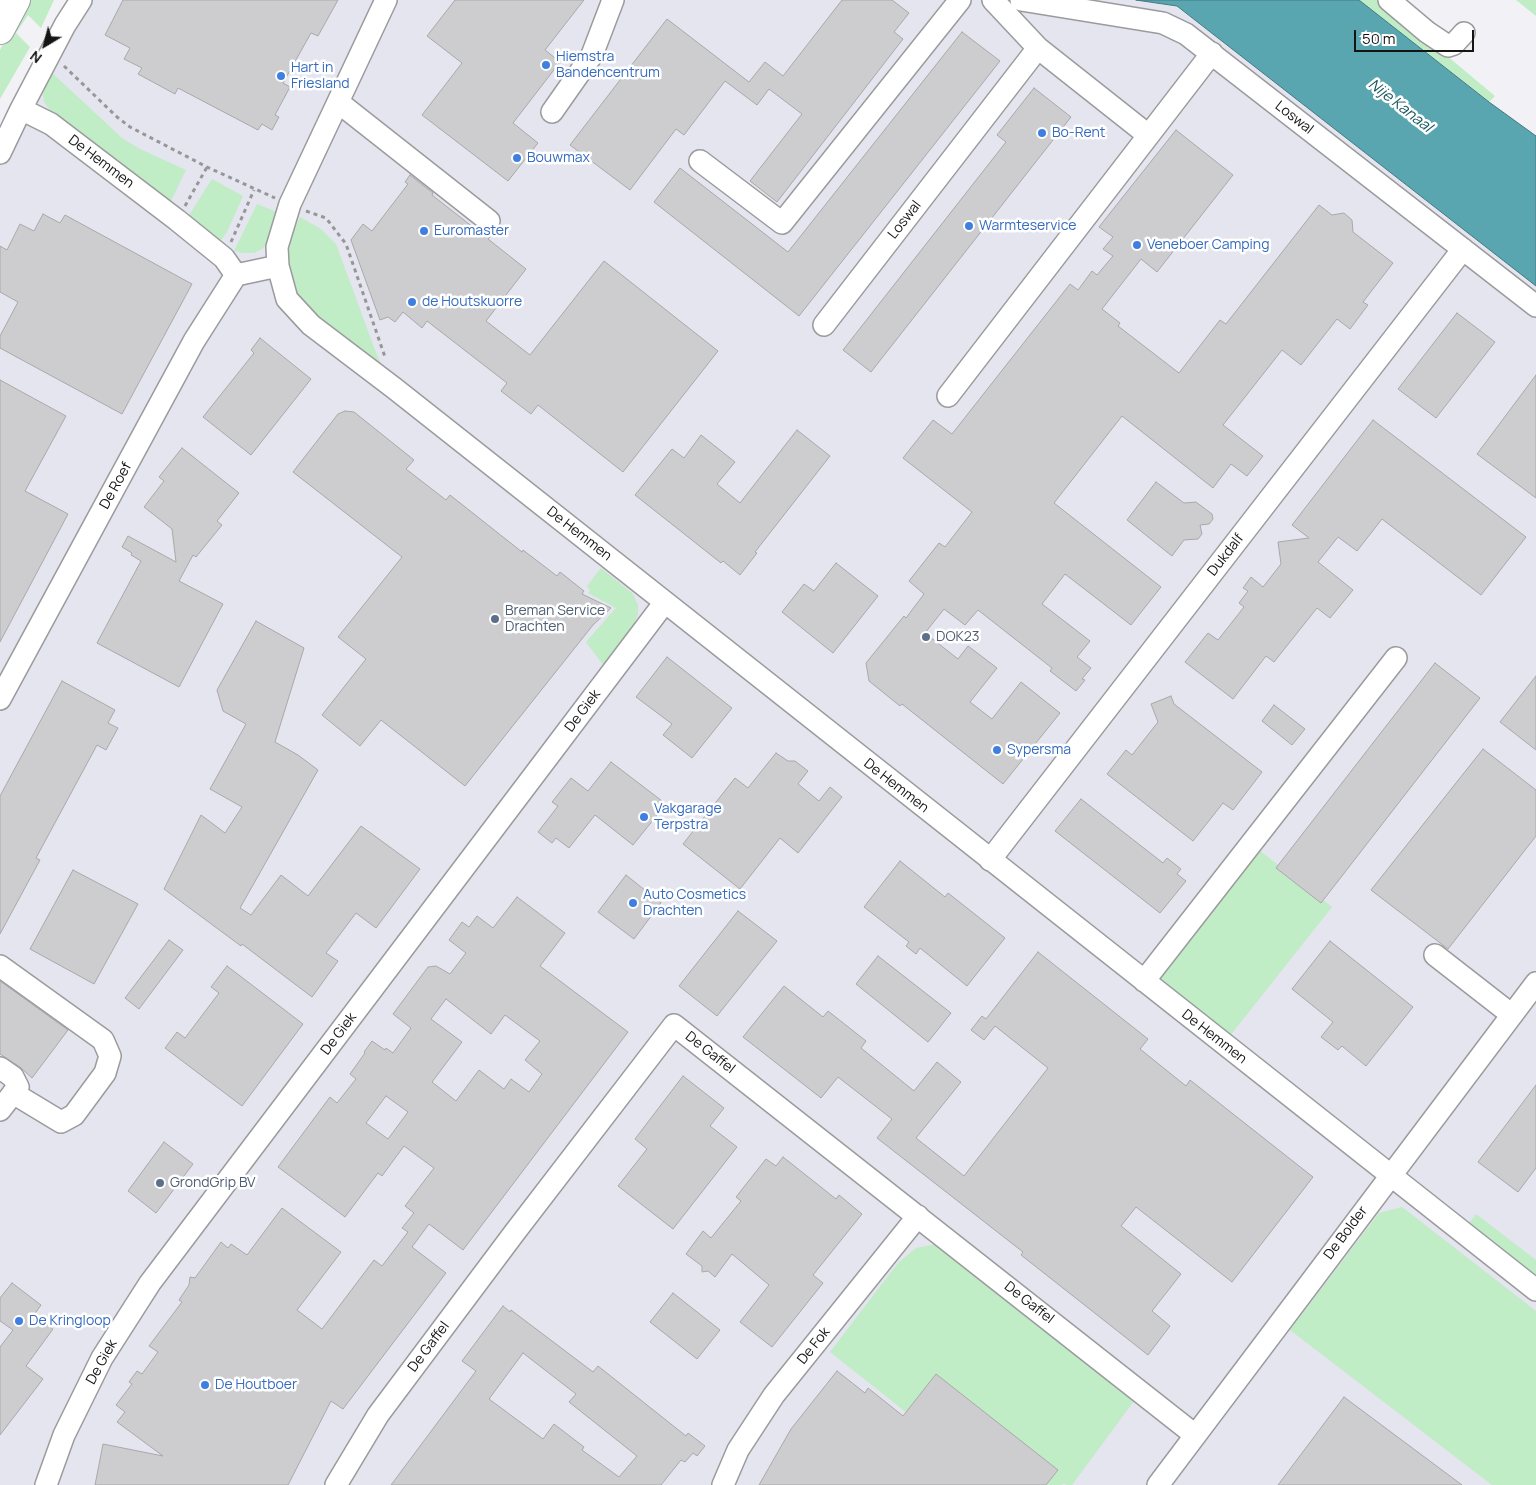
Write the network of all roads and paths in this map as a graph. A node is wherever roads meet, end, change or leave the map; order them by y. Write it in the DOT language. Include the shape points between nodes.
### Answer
graph roads {
  1 [pos="16,0"];
  2 [pos="81,0"];
  3 [pos="386,0"];
  4 [pos="613,0"];
  5 [pos="960,0"];
  6 [pos="993,0"];
  7 [pos="1021,0"];
  8 [pos="1389,0"];
  9 [pos="0,30"];
  10 [pos="1464,33"];
  11 [pos="1038,48"];
  12 [pos="1212,53"];
  13 [pos="58,60"];
  14 [pos="338,102"];
  15 [pos="21,109"];
  16 [pos="552,112"];
  17 [pos="1148,135"];
  18 [pos="0,153"];
  19 [pos="700,161"];
  20 [pos="208,167"];
  21 [pos="254,190"];
  22 [pos="290,204"];
  23 [pos="177,220"];
  24 [pos="489,222"];
  25 [pos="1463,250"];
  26 [pos="278,266"];
  27 [pos="230,267"];
  28 [pos="1536,306"];
  29 [pos="824,325"];
  30 [pos="394,388"];
  31 [pos="948,396"];
  32 [pos="665,602"];
  33 [pos="1396,658"];
  34 [pos="0,699"];
  35 [pos="990,860"];
  36 [pos="1435,955"];
  37 [pos="0,966"];
  38 [pos="1144,981"];
  39 [pos="1536,983"];
  40 [pos="1512,1015"];
  41 [pos="0,1068"];
  42 [pos="13,1092"];
  43 [pos="0,1110"];
  44 [pos="1390,1175"];
  45 [pos="918,1216"];
  46 [pos="1536,1290"];
  47 [pos="1195,1435"];
  48 [pos="46,1485"];
  49 [pos="336,1485"];
  50 [pos="723,1485"];
  51 [pos="1158,1485"];
  1 -- 9 [label="main road"];
  2 -- 15 [label="street"];
  3 -- 14 [label="street, De Hemmen"];
  4 -- 16 [label="street" via="592,55"];
  5 -- 19 [label="street" via="782,223"];
  6 -- 11 [label="street"];
  7 -- 12 [label="street, Loswal" via="1162,23 1186,34"];
  8 -- 10 [label="street" via="1448,46"];
  11 -- 17 [label="street"];
  11 -- 29 [label="street, Loswal"];
  12 -- 17 [label="street"];
  12 -- 25 [label="street, Loswal"];
  13 -- 20 [label="path" via="130,127"];
  14 -- 22 [label="street, De Hemmen"];
  14 -- 24 [label="street"];
  15 -- 18 [label="street"];
  15 -- 23 [label="street, De Hemmen" via="51,124"];
  17 -- 31 [label="street"];
  20 -- 21 [label="path"];
  20 -- 23 [label="path"];
  21 -- 22 [label="path"];
  21 -- 27 [label="path"];
  22 -- 26 [label="street, De Hemmen" via="277,247"];
  22 -- 30 [label="path" via="326,218 346,244"];
  23 -- 27 [label="street, De Hemmen"];
  25 -- 28 [label="street, Loswal"];
  25 -- 35 [label="street, Dukdalf"];
  26 -- 27 [label="street"];
  26 -- 30 [label="street, De Hemmen" via="287,299 310,325"];
  27 -- 34 [label="street, De Roef" via="194,341"];
  30 -- 32 [label="street, De Hemmen"];
  32 -- 35 [label="street, De Hemmen"];
  32 -- 48 [label="street, De Giek" via="150,1284 102,1358 64,1436"];
  33 -- 38 [label="street"];
  35 -- 38 [label="street, De Hemmen"];
  36 -- 40 [label="street"];
  37 -- 42 [label="street" via="103,1040 110,1056 105,1074 74,1114 61,1122"];
  38 -- 44 [label="street, De Hemmen"];
  39 -- 40 [label="street, De Bolder"];
  40 -- 44 [label="street, De Bolder"];
  41 -- 42 [label="street" via="13,1078 18,1087"];
  42 -- 43 [label="street"];
  44 -- 46 [label="street, De Hemmen"];
  44 -- 47 [label="street, De Bolder"];
  45 -- 47 [label="street, De Gaffel"];
  45 -- 49 [label="street, De Gaffel" via="674,1025 378,1415"];
  45 -- 50 [label="street, De Fok" via="774,1396 738,1450"];
  47 -- 51 [label="street, De Bolder"];
}
